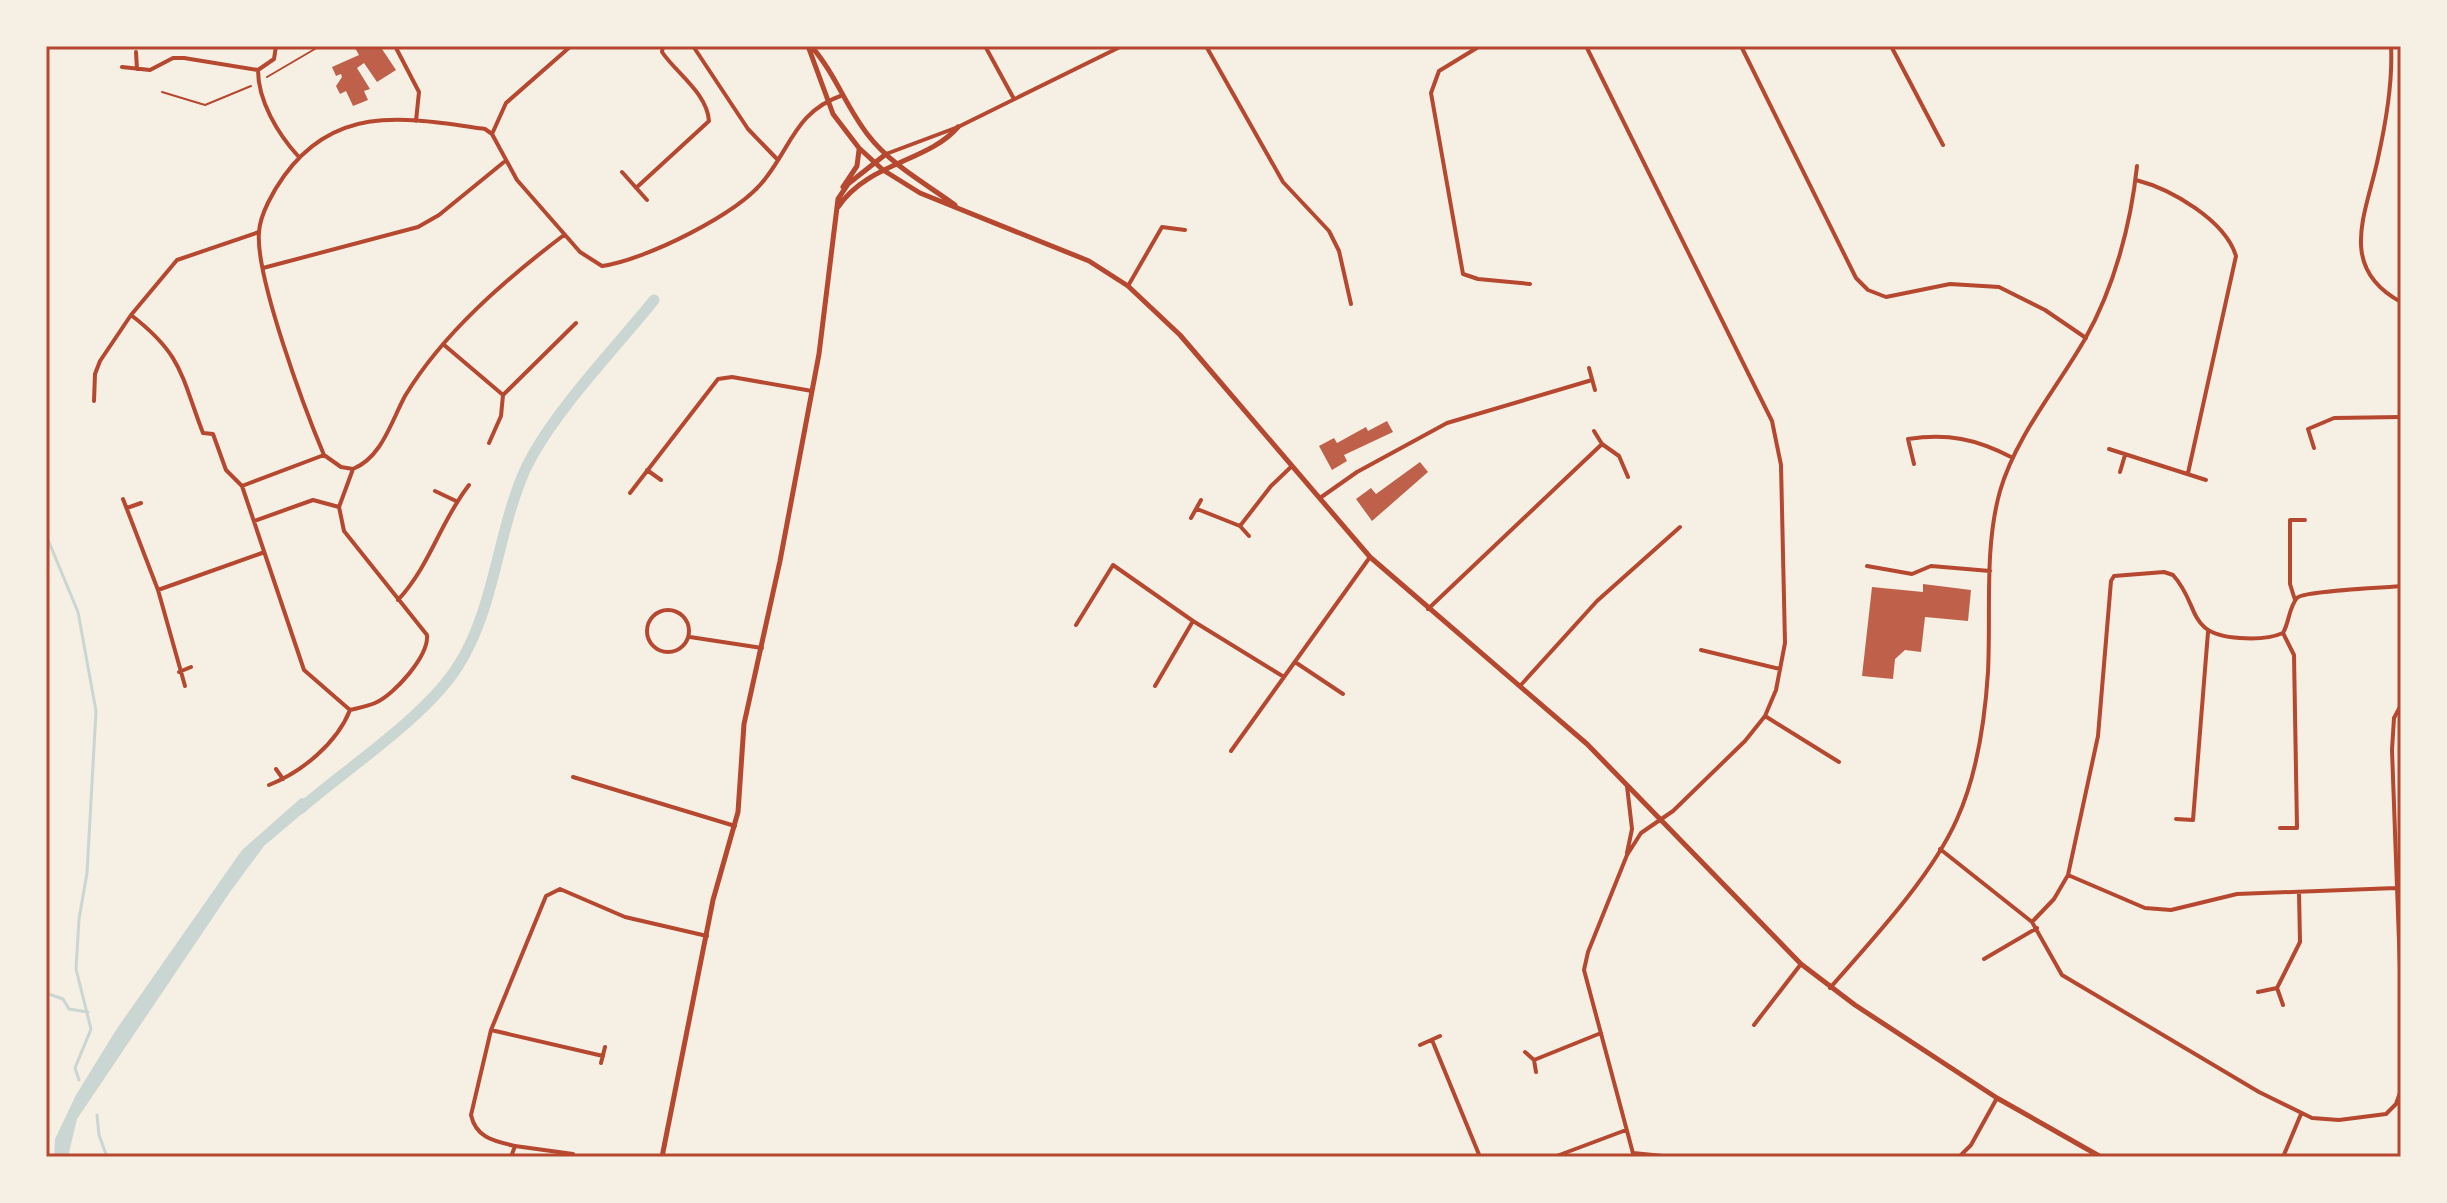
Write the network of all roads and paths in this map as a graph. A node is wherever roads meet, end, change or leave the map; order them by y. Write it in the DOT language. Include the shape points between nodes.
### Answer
graph roads {
  1 [pos="276,46"];
  2 [pos="320,46"];
  3 [pos="395,46"];
  4 [pos="571,46"];
  5 [pos="663,46"];
  6 [pos="693,46"];
  7 [pos="809,46"];
  8 [pos="985,46"];
  9 [pos="1122,46"];
  10 [pos="1206,46"];
  11 [pos="1480,46"];
  12 [pos="1586,46"];
  13 [pos="1741,46"];
  14 [pos="1891,46"];
  15 [pos="2391,46"];
  16 [pos="136,52"];
  17 [pos="122,67"];
  18 [pos="137,69"];
  19 [pos="258,70"];
  20 [pos="258,82"];
  21 [pos="162,92"];
  22 [pos="843,95"];
  23 [pos="1014,99"];
  24 [pos="826,100"];
  25 [pos="416,121"];
  26 [pos="958,127"];
  27 [pos="492,134"];
  28 [pos="1943,145"];
  29 [pos="859,148"];
  30 [pos="886,154"];
  31 [pos="298,156"];
  32 [pos="776,158"];
  33 [pos="504,162"];
  34 [pos="874,163"];
  35 [pos="894,165"];
  36 [pos="2137,166"];
  37 [pos="883,170"];
  38 [pos="622,172"];
  39 [pos="2136,180"];
  40 [pos="636,188"];
  41 [pos="841,192"];
  42 [pos="647,200"];
  43 [pos="959,208"];
  44 [pos="835,211"];
  45 [pos="1185,230"];
  46 [pos="259,232"];
  47 [pos="564,235"];
  48 [pos="263,268"];
  49 [pos="1530,284"];
  50 [pos="1128,286"];
  51 [pos="2401,302"];
  52 [pos="1351,304"];
  53 [pos="131,315"];
  54 [pos="576,323"];
  55 [pos="2086,338"];
  56 [pos="443,344"];
  57 [pos="1589,368"];
  58 [pos="1592,380"];
  59 [pos="1595,390"];
  60 [pos="812,391"];
  61 [pos="503,395"];
  62 [pos="94,401"];
  63 [pos="2401,417"];
  64 [pos="1594,431"];
  65 [pos="489,443"];
  66 [pos="1602,444"];
  67 [pos="2314,448"];
  68 [pos="2109,449"];
  69 [pos="324,455"];
  70 [pos="2125,455"];
  71 [pos="2012,458"];
  72 [pos="1914,464"];
  73 [pos="1292,466"];
  74 [pos="353,469"];
  75 [pos="647,470"];
  76 [pos="2120,472"];
  77 [pos="2188,473"];
  78 [pos="1628,477"];
  79 [pos="661,480"];
  80 [pos="2206,480"];
  81 [pos="469,485"];
  82 [pos="242,486"];
  83 [pos="435,491"];
  84 [pos="630,493"];
  85 [pos="1320,498"];
  86 [pos="123,499"];
  87 [pos="1201,500"];
  88 [pos="456,501"];
  89 [pos="141,503"];
  90 [pos="339,507"];
  91 [pos="127,508"];
  92 [pos="1197,509"];
  93 [pos="1191,518"];
  94 [pos="2305,520"];
  95 [pos="253,521"];
  96 [pos="1240,526"];
  97 [pos="1680,527"];
  98 [pos="1249,536"];
  99 [pos="262,553"];
  100 [pos="1370,557"];
  101 [pos="1867,566"];
  102 [pos="1991,571"];
  103 [pos="2401,586"];
  104 [pos="158,590"];
  105 [pos="398,600"];
  106 [pos="2295,600"];
  107 [pos="1428,609"];
  108 [pos="1193,621"];
  109 [pos="1076,625"];
  110 [pos="2208,632"];
  111 [pos="2283,633"];
  112 [pos="690,637"];
  113 [pos="762,648"];
  114 [pos="1701,650"];
  115 [pos="1294,662"];
  116 [pos="191,667"];
  117 [pos="1781,669"];
  118 [pos="179,672"];
  119 [pos="1284,677"];
  120 [pos="185,686"];
  121 [pos="1155,686"];
  122 [pos="1520,687"];
  123 [pos="1343,694"];
  124 [pos="2401,705"];
  125 [pos="350,710"];
  126 [pos="1765,716"];
  127 [pos="1231,751"];
  128 [pos="1839,762"];
  129 [pos="276,769"];
  130 [pos="573,777"];
  131 [pos="283,779"];
  132 [pos="1626,782"];
  133 [pos="269,785"];
  134 [pos="1659,819"];
  135 [pos="2176,819"];
  136 [pos="735,826"];
  137 [pos="2280,828"];
  138 [pos="1940,849"];
  139 [pos="1627,855"];
  140 [pos="2068,875"];
  141 [pos="2396,888"];
  142 [pos="2299,892"];
  143 [pos="2032,922"];
  144 [pos="2037,928"];
  145 [pos="707,936"];
  146 [pos="1984,959"];
  147 [pos="1801,964"];
  148 [pos="1830,988"];
  149 [pos="2277,988"];
  150 [pos="2258,992"];
  151 [pos="2401,996"];
  152 [pos="2283,1005"];
  153 [pos="1754,1025"];
  154 [pos="491,1030"];
  155 [pos="1601,1033"];
  156 [pos="1440,1036"];
  157 [pos="1432,1040"];
  158 [pos="1420,1045"];
  159 [pos="605,1047"];
  160 [pos="1525,1052"];
  161 [pos="603,1056"];
  162 [pos="1534,1060"];
  163 [pos="601,1063"];
  164 [pos="1536,1072"];
  165 [pos="2401,1090"];
  166 [pos="1997,1098"];
  167 [pos="2301,1114"];
  168 [pos="1626,1130"];
  169 [pos="515,1146"];
  170 [pos="573,1154"];
  171 [pos="1634,1155"];
  172 [pos="511,1157"];
  173 [pos="662,1157"];
  174 [pos="1480,1157"];
  175 [pos="1554,1157"];
  176 [pos="1673,1157"];
  177 [pos="1959,1157"];
  178 [pos="2101,1157"];
  179 [pos="2283,1157"];
  1 -- 19 [label="street" via="274,59"];
  2 -- 20 [label="path"];
  3 -- 25 [label="street" via="419,92"];
  4 -- 27 [label="street" via="506,103"];
  5 -- 40 [label="street" via="709,121"];
  6 -- 32 [label="street" via="748,129"];
  7 -- 22 [label="street" via="828,66"];
  7 -- 24 [label="street"];
  8 -- 23 [label="street"];
  9 -- 23 [label="street"];
  10 -- 52 [label="street" via="1283,182 1329,231"];
  11 -- 49 [label="street" via="1439,71 1431,93 1463,274"];
  12 -- 117 [label="street" via="1772,421 1781,465"];
  13 -- 55 [label="street" via="1856,278 1868,290 1886,297 1950,284 1999,287"];
  14 -- 28 [label="street"];
  15 -- 51 [label="street" via="2383,132 2360,224 2360,247 2380,288"];
  16 -- 18 [label="street"];
  17 -- 18 [label="street"];
  18 -- 19 [label="street" via="160,68 173,58 184,58"];
  19 -- 20 [label="street"];
  20 -- 21 [label="path" via="205,105"];
  20 -- 31 [label="street" via="283,139"];
  22 -- 24 [label="street"];
  22 -- 30 [label="street" via="865,132"];
  23 -- 26 [label="street"];
  24 -- 29 [label="street"];
  24 -- 32 [label="street" via="803,119"];
  25 -- 27 [label="street"];
  25 -- 31 [label="street" via="340,127"];
  26 -- 30 [label="street"];
  26 -- 35 [label="street" via="947,140"];
  27 -- 33 [label="street"];
  29 -- 34 [label="street"];
  29 -- 41 [label="street" via="857,166"];
  30 -- 34 [label="street"];
  30 -- 35 [label="street"];
  31 -- 46 [label="street" via="279,184"];
  32 -- 47 [label="street" via="754,191 689,232 629,259 593,263"];
  33 -- 47 [label="street"];
  33 -- 48 [label="street" via="418,227"];
  34 -- 37 [label="street"];
  34 -- 41 [label="street"];
  35 -- 37 [label="street"];
  35 -- 43 [label="street"];
  36 -- 39 [label="street"];
  37 -- 43 [label="street" via="920,193"];
  37 -- 44 [label="street" via="867,178"];
  38 -- 40 [label="street"];
  39 -- 55 [label="street" via="2114,271"];
  39 -- 77 [label="street" via="2154,185 2216,227 2232,242 2236,256"];
  40 -- 42 [label="street"];
  41 -- 44 [label="street"];
  43 -- 50 [label="street" via="1089,261"];
  44 -- 60 [label="street"];
  45 -- 50 [label="street" via="1162,227"];
  46 -- 48 [label="street"];
  46 -- 53 [label="street" via="177,260"];
  47 -- 56 [label="street"];
  48 -- 69 [label="street"];
  50 -- 73 [label="street" via="1180,335"];
  53 -- 62 [label="street" via="100,361"];
  53 -- 82 [label="street" via="177,360 203,433 213,434 226,470"];
  54 -- 61 [label="street"];
  55 -- 71 [label="street"];
  56 -- 61 [label="street"];
  56 -- 74 [label="street" via="407,394 372,458"];
  57 -- 58 [label="street"];
  58 -- 59 [label="street"];
  58 -- 85 [label="street" via="1447,423"];
  60 -- 75 [label="street" via="718,379"];
  60 -- 113 [label="street"];
  61 -- 65 [label="street"];
  63 -- 67 [label="street" via="2334,418 2308,429"];
  64 -- 66 [label="street"];
  66 -- 78 [label="street" via="1619,456"];
  66 -- 107 [label="street"];
  68 -- 70 [label="street"];
  69 -- 74 [label="street"];
  69 -- 82 [label="street"];
  70 -- 76 [label="street"];
  70 -- 77 [label="street"];
  71 -- 72 [label="street" via="1973,439 1940,434 1908,439"];
  71 -- 102 [label="street" via="2000,492"];
  73 -- 85 [label="street"];
  73 -- 96 [label="street"];
  74 -- 90 [label="street"];
  75 -- 79 [label="street"];
  75 -- 84 [label="street"];
  77 -- 80 [label="street"];
  81 -- 88 [label="street"];
  82 -- 95 [label="street"];
  83 -- 88 [label="street"];
  85 -- 100 [label="street"];
  86 -- 91 [label="street"];
  87 -- 92 [label="street"];
  88 -- 105 [label="street" via="419,577"];
  89 -- 91 [label="street"];
  90 -- 95 [label="street" via="313,500"];
  90 -- 105 [label="street" via="354,548"];
  91 -- 104 [label="street"];
  92 -- 93 [label="street"];
  92 -- 96 [label="street"];
  94 -- 106 [label="street" via="2290,520"];
  95 -- 99 [label="street"];
  96 -- 98 [label="street"];
  97 -- 122 [label="street" via="1597,601"];
  99 -- 104 [label="street"];
  99 -- 125 [label="street" via="304,670"];
  100 -- 107 [label="street"];
  100 -- 115 [label="street"];
  101 -- 102 [label="street" via="1912,574 1931,566"];
  102 -- 138 [label="street" via="1980,737 1957,818"];
  103 -- 106 [label="street" via="2308,592"];
  104 -- 118 [label="street"];
  105 -- 125 [label="street" via="427,635 427,650 382,698"];
  106 -- 111 [label="street"];
  107 -- 122 [label="street"];
  108 -- 109 [label="street" via="1113,565"];
  108 -- 119 [label="street"];
  108 -- 121 [label="street"];
  110 -- 111 [label="street" via="2248,639"];
  110 -- 135 [label="street" via="2193,820"];
  110 -- 140 [label="street" via="2194,617 2173,575 2121,574 2111,581 2098,736"];
  111 -- 137 [label="street" via="2294,655 2297,828"];
  112 -- 112 [label="street" via="666,652 651,644 646,627 661,610 676,612 684,617"];
  112 -- 113 [label="street"];
  113 -- 136 [label="street" via="744,724"];
  114 -- 117 [label="street"];
  115 -- 119 [label="street"];
  115 -- 123 [label="street"];
  116 -- 118 [label="street"];
  117 -- 126 [label="street"];
  118 -- 120 [label="street"];
  119 -- 127 [label="street"];
  122 -- 132 [label="street"];
  124 -- 141 [label="street" via="2394,718 2392,750"];
  125 -- 131 [label="street" via="343,727 321,751"];
  126 -- 128 [label="street"];
  126 -- 134 [label="street" via="1673,811"];
  129 -- 131 [label="street"];
  130 -- 136 [label="street"];
  131 -- 133 [label="street"];
  132 -- 134 [label="street"];
  132 -- 139 [label="street" via="1632,829"];
  134 -- 139 [label="street" via="1641,833"];
  134 -- 147 [label="street"];
  136 -- 145 [label="street"];
  138 -- 143 [label="street"];
  138 -- 148 [label="street"];
  139 -- 155 [label="street" via="1584,970"];
  140 -- 142 [label="street" via="2145,908 2171,910 2237,894"];
  140 -- 143 [label="street"];
  141 -- 142 [label="street"];
  141 -- 151 [label="street"];
  142 -- 149 [label="street" via="2300,942"];
  143 -- 144 [label="street"];
  144 -- 146 [label="street"];
  144 -- 167 [label="street" via="2062,975"];
  145 -- 154 [label="street" via="638,920 575,893 552,891"];
  145 -- 173 [label="street"];
  147 -- 148 [label="street"];
  147 -- 153 [label="street"];
  148 -- 166 [label="street"];
  149 -- 150 [label="street"];
  149 -- 152 [label="street"];
  154 -- 161 [label="street"];
  154 -- 169 [label="street" via="471,1115 473,1128"];
  155 -- 162 [label="street"];
  155 -- 168 [label="street"];
  156 -- 157 [label="street"];
  157 -- 158 [label="street"];
  157 -- 174 [label="street"];
  159 -- 161 [label="street"];
  160 -- 162 [label="street"];
  161 -- 163 [label="street"];
  162 -- 164 [label="street"];
  165 -- 167 [label="street" via="2396,1104 2379,1116 2323,1120"];
  166 -- 177 [label="street"];
  166 -- 178 [label="street"];
  167 -- 179 [label="street"];
  168 -- 171 [label="street"];
  168 -- 175 [label="street"];
  169 -- 170 [label="street"];
  169 -- 172 [label="street"];
  171 -- 176 [label="street"];
}
